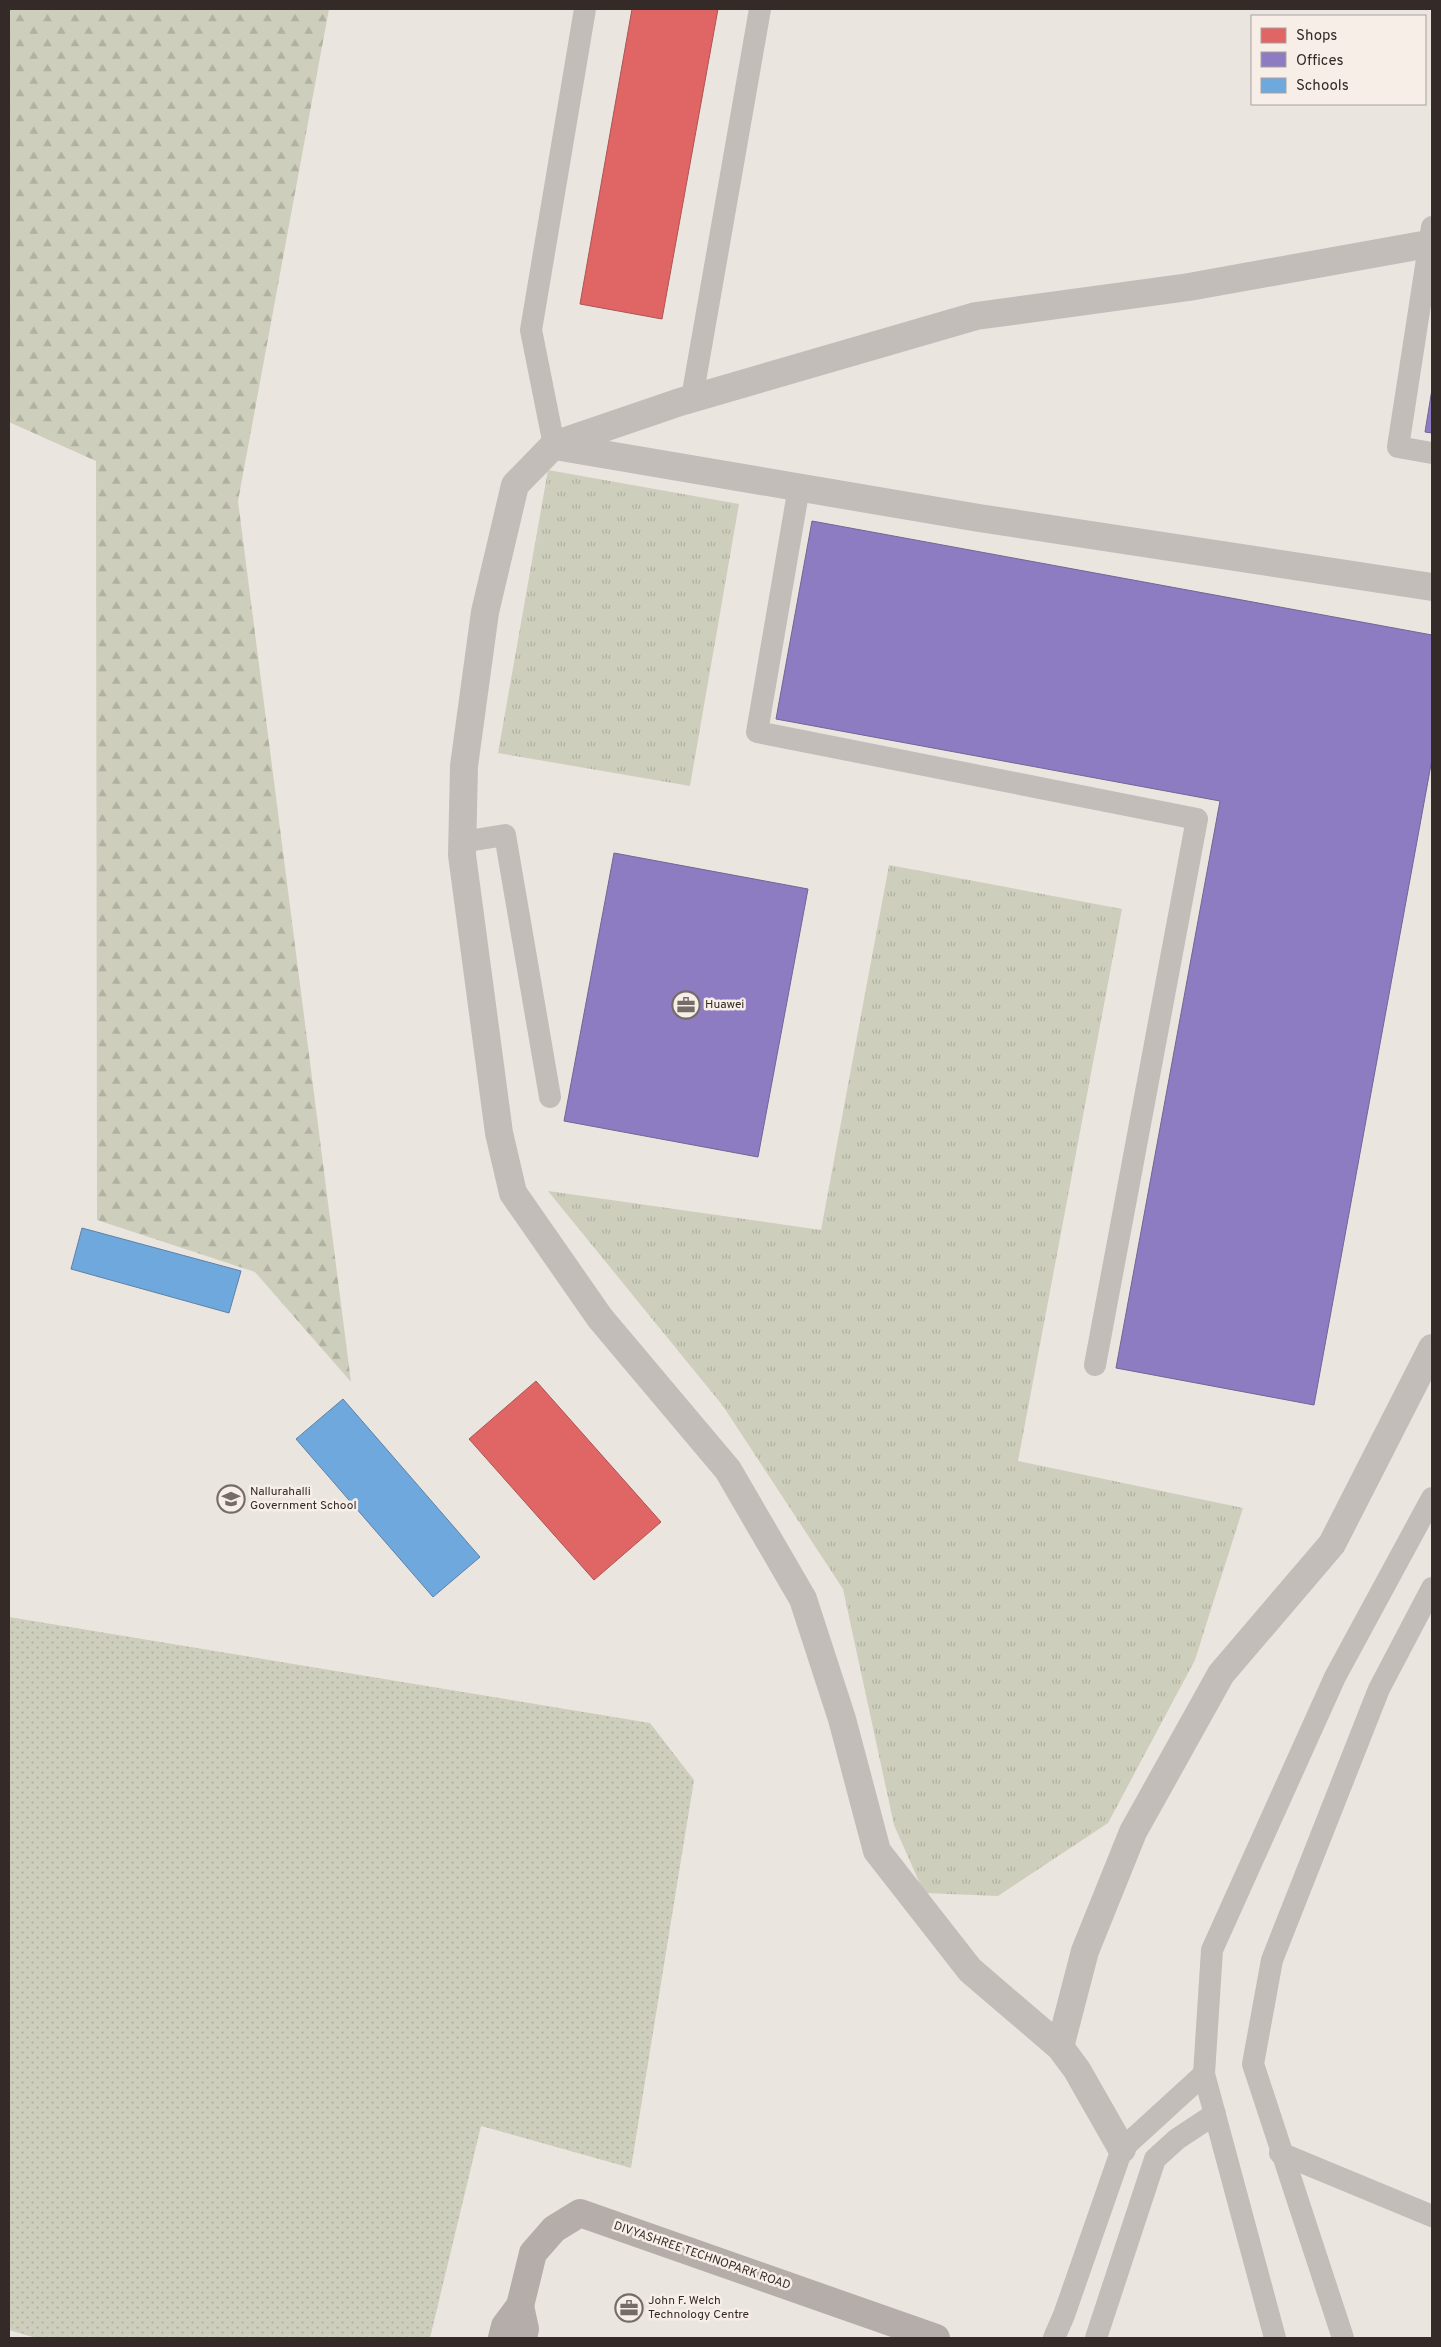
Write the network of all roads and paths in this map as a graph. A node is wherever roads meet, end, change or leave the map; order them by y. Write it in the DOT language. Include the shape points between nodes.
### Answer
graph roads {
  1 [pos="585,9"];
  2 [pos="760,9"];
  3 [pos="1430,235"];
  4 [pos="692,398"];
  5 [pos="554,445"];
  6 [pos="1432,454"];
  7 [pos="799,487"];
  8 [pos="1432,587"];
  9 [pos="462,842"];
  10 [pos="550,1097"];
  11 [pos="1432,1348"];
  12 [pos="1096,1365"];
  13 [pos="1432,1498"];
  14 [pos="1432,1588"];
  15 [pos="1060,2048"];
  16 [pos="1204,2074"];
  17 [pos="1214,2114"];
  18 [pos="1122,2149"];
  19 [pos="1280,2153"];
  20 [pos="1432,2216"];
  21 [pos="520,2306"];
  22 [pos="502,2338"];
  23 [pos="523,2338"];
  24 [pos="936,2338"];
  25 [pos="1054,2338"];
  26 [pos="1096,2338"];
  27 [pos="1275,2338"];
  28 [pos="1343,2338"];
  1 -- 5 [label="lane" via="531,330"];
  2 -- 4 [label="lane"];
  3 -- 4 [label="street" via="1189,287 976,316"];
  3 -- 6 [label="lane" via="1398,447"];
  4 -- 5 [label="street"];
  5 -- 7 [label="street"];
  5 -- 9 [label="street" via="515,484 487,603 464,766"];
  7 -- 8 [label="street" via="979,518"];
  7 -- 12 [label="lane" via="757,732 1197,819"];
  9 -- 10 [label="lane" via="505,835"];
  9 -- 15 [label="street" via="499,1133 514,1193 600,1318 728,1470 802,1599 842,1719 877,1851 970,1970"];
  11 -- 15 [label="street" via="1332,1544 1221,1674 1133,1832 1085,1951"];
  13 -- 16 [label="lane" via="1336,1677 1212,1950"];
  14 -- 19 [label="lane" via="1379,1689 1272,1960 1253,2064"];
  15 -- 18 [label="street" via="1077,2070"];
  16 -- 17 [label="lane"];
  16 -- 18 [label="lane"];
  17 -- 26 [label="lane" via="1155,2159"];
  17 -- 27 [label="lane"];
  18 -- 25 [label="lane"];
  19 -- 20 [label="lane"];
  19 -- 28 [label="lane"];
  21 -- 22 [label="street" via="505,2326"];
  21 -- 23 [label="street" via="525,2328"];
  21 -- 24 [label="street, DIVYASHREE TECHNOPARK ROAD" via="533,2253 554,2229 580,2213"];
}
